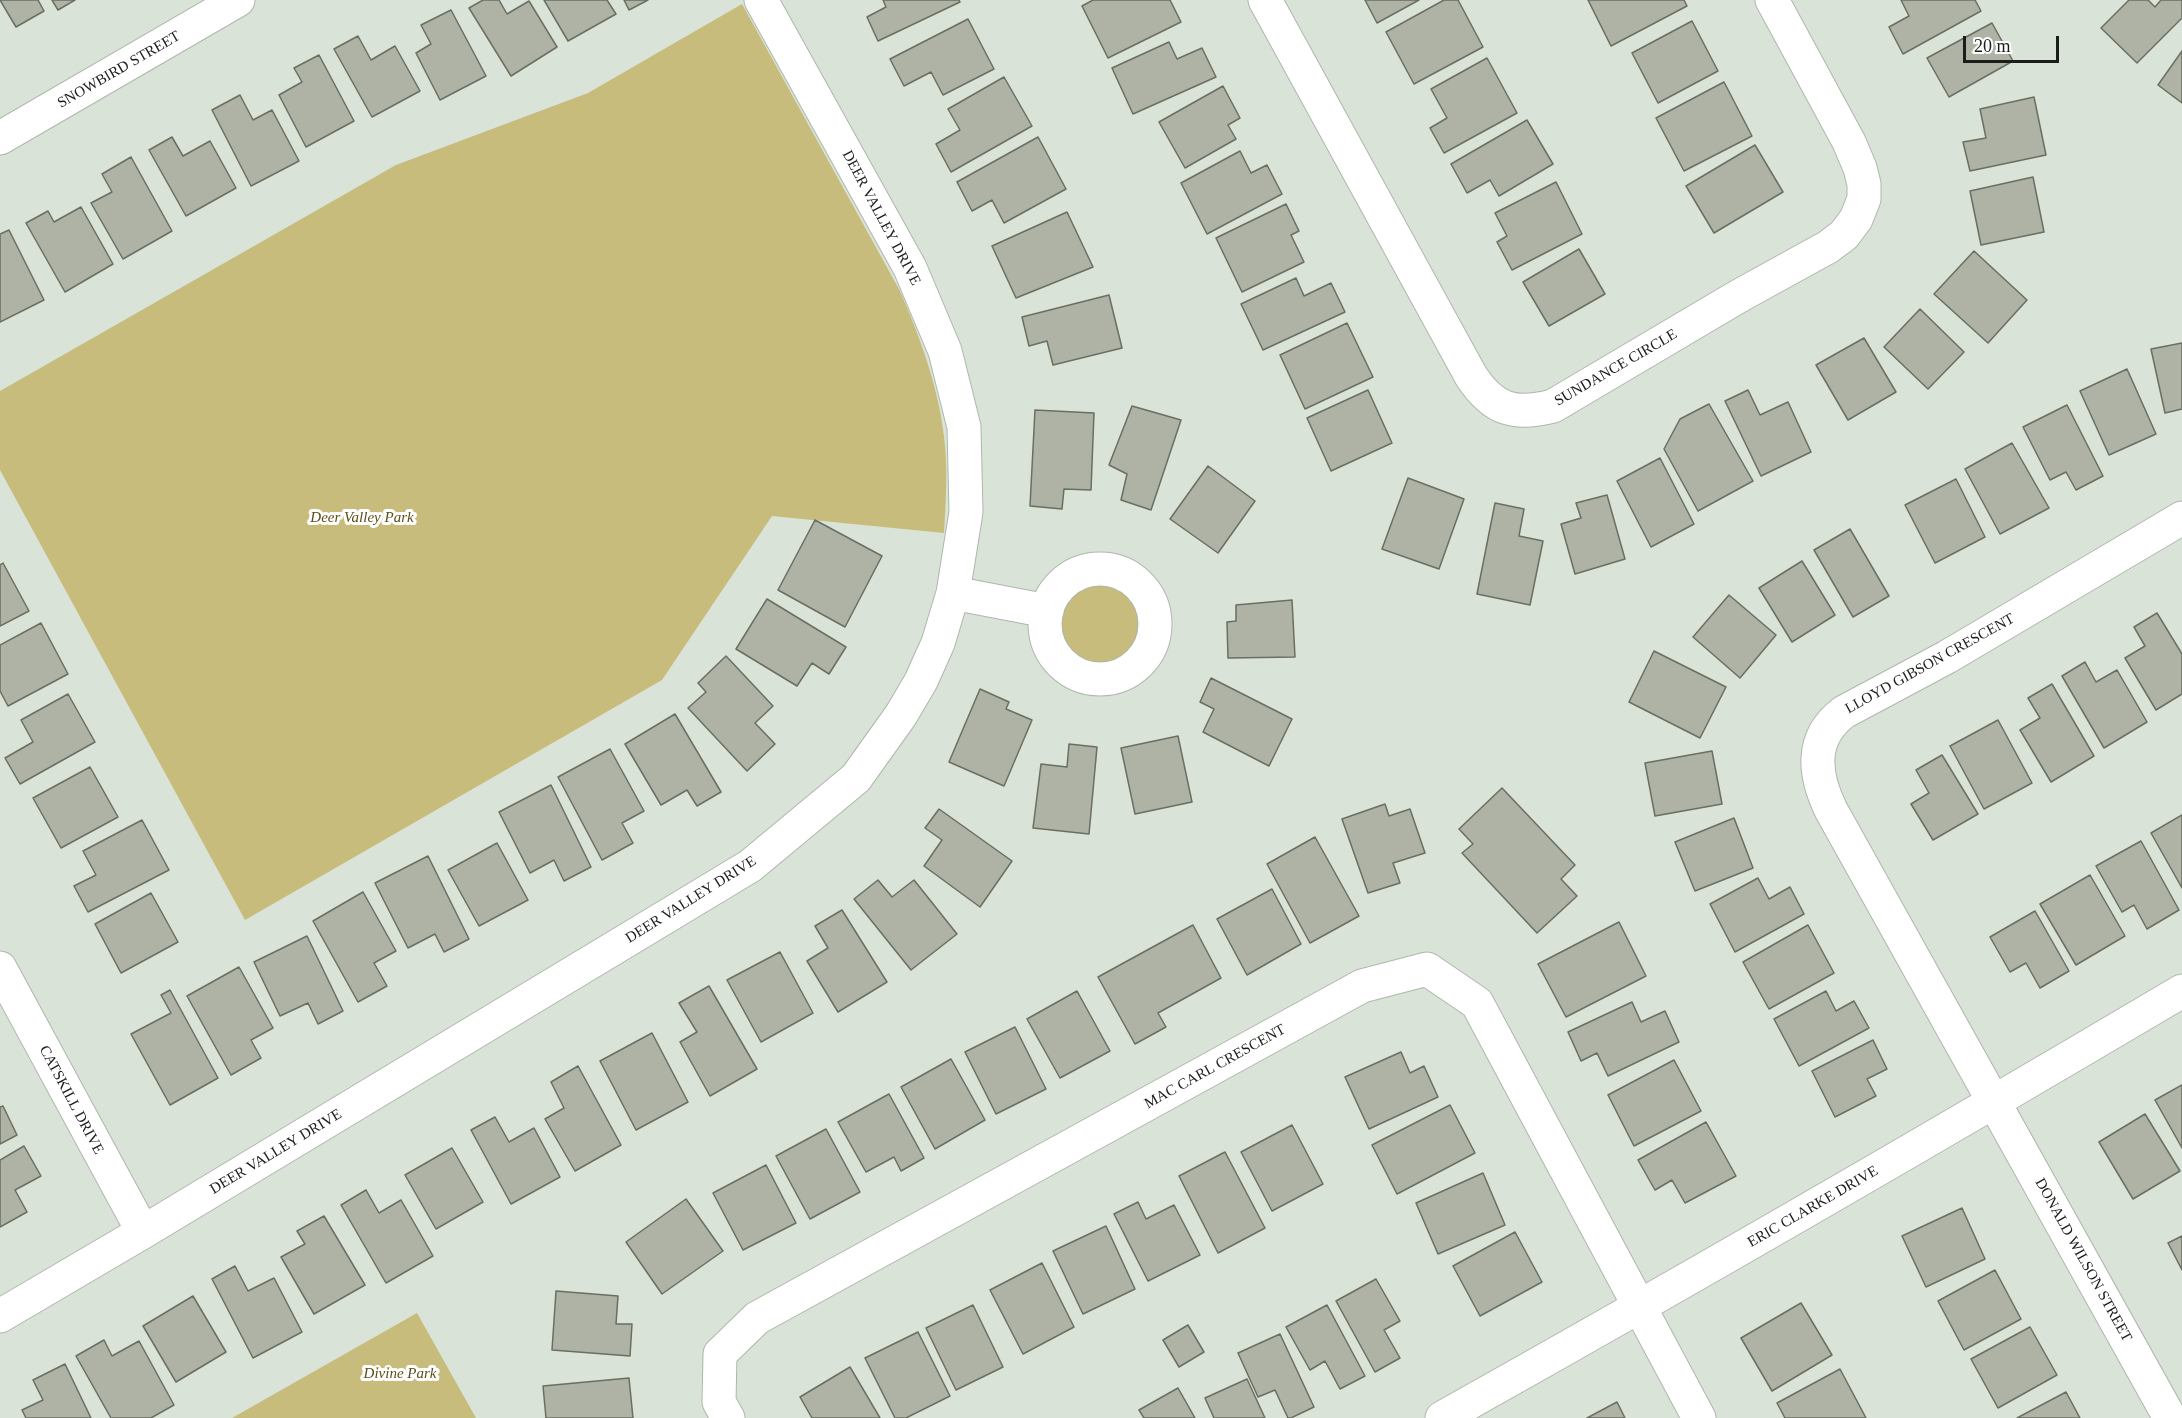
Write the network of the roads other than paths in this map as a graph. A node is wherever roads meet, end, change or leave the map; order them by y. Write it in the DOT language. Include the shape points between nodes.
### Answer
graph roads {
  1 [pos="238,0"];
  2 [pos="761,0"];
  3 [pos="1265,0"];
  4 [pos="1772,0"];
  5 [pos="0,138"];
  6 [pos="2182,518"];
  7 [pos="953,593"];
  8 [pos="1047,611"];
  9 [pos="0,968"];
  10 [pos="2182,991"];
  11 [pos="1995,1102"];
  12 [pos="142,1232"];
  13 [pos="1639,1308"];
  14 [pos="0,1316"];
  15 [pos="728,1418"];
  16 [pos="1442,1418"];
  17 [pos="1700,1418"];
  18 [pos="2170,1418"];
  1 -- 5 [label="street, SNOWBIRD STREET"];
  2 -- 7 [label="street, DEER VALLEY DRIVE" via="910,268 945,351 964,427 966,512"];
  3 -- 4 [label="street, SUNDANCE CIRCLE" via="1480,390 1492,402 1531,412 1552,406 1828,247 1856,219 1864,199 1860,168"];
  6 -- 11 [label="street, LLOYD GIBSON CRESCENT" via="1947,657 1844,712 1824,734 1818,752 1817,773 1831,810"];
  7 -- 8 [label="street"];
  7 -- 12 [label="street, DEER VALLEY DRIVE" via="921,681 856,778 750,866"];
  9 -- 12 [label="street, CATSKILL DRIVE"];
  10 -- 11 [label="street, ERIC CLARKE DRIVE"];
  11 -- 13 [label="street, ERIC CLARKE DRIVE"];
  11 -- 18 [label="street, DONALD WILSON STREET"];
  12 -- 14 [label="street, DEER VALLEY DRIVE"];
  13 -- 15 [label="street, MAC CARL CRESCENT" via="1477,1003 1426,969 1362,986 757,1318 720,1354 719,1402"];
  13 -- 16 [label="street, ERIC CLARKE DRIVE"];
  13 -- 17 [label="street, MAC CARL CRESCENT"];
}
